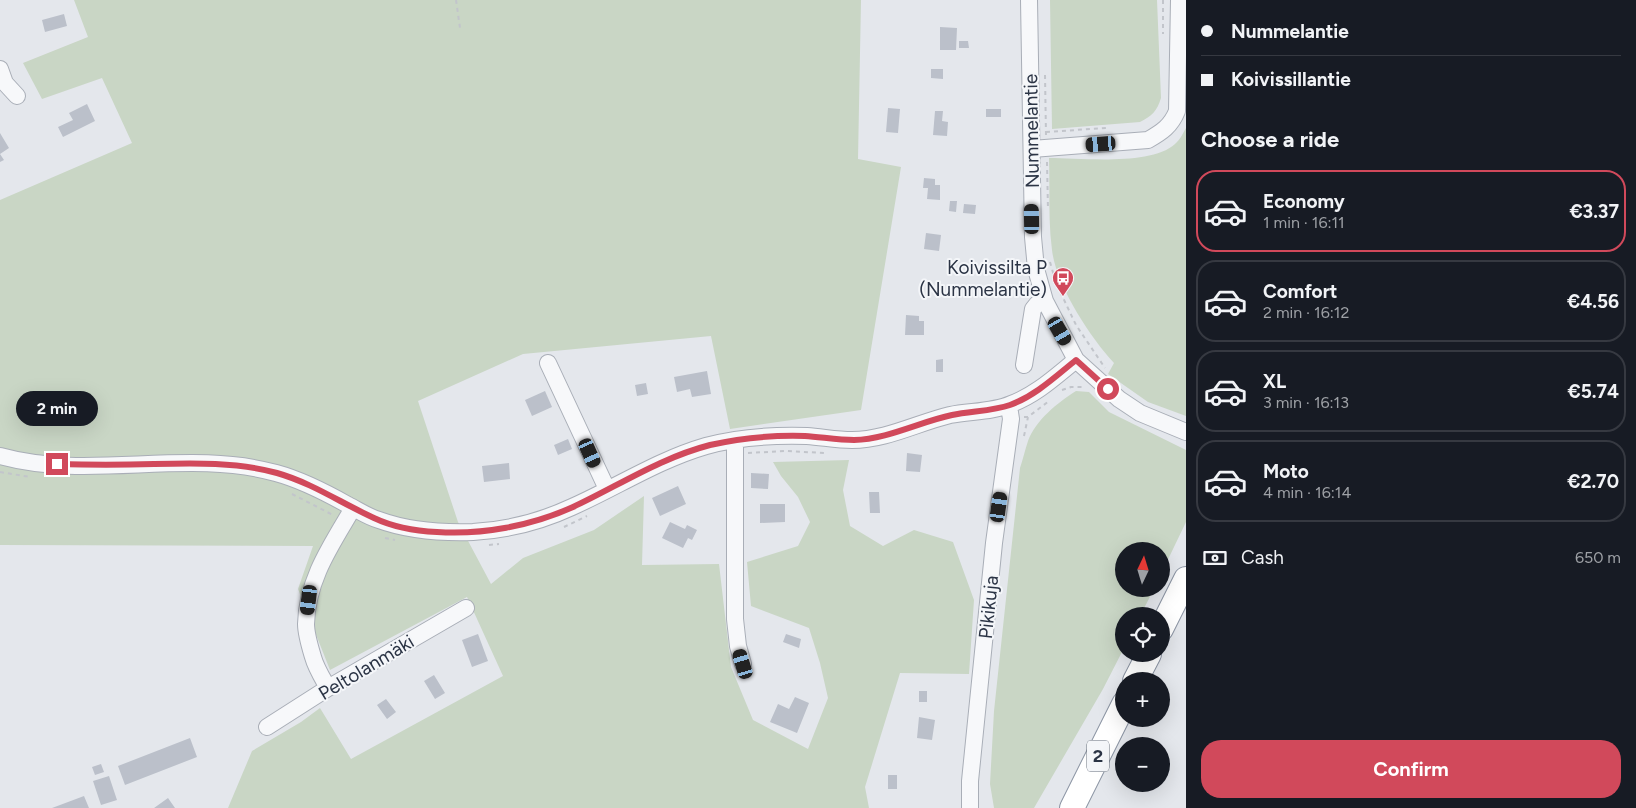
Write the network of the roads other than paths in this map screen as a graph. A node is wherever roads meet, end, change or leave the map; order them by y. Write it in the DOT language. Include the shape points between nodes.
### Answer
graph roads {
  1 [pos="1029,0"];
  2 [pos="1179,0"];
  3 [pos="0,69"];
  4 [pos="1182,88"];
  5 [pos="17,96"];
  6 [pos="1042,143"];
  7 [pos="1045,301"];
  8 [pos="1076,360"];
  9 [pos="548,363"];
  10 [pos="1024,365"];
  11 [pos="1010,412"];
  12 [pos="1186,432"];
  13 [pos="735,447"];
  14 [pos="0,456"];
  15 [pos="607,489"];
  16 [pos="349,515"];
  17 [pos="1186,580"];
  18 [pos="466,608"];
  19 [pos="1170,611"];
  20 [pos="743,664"];
  21 [pos="328,688"];
  22 [pos="1115,722"];
  23 [pos="267,727"];
  24 [pos="970,808"];
  25 [pos="1072,808"];
  1 -- 6 [label="street, Nummelantie"];
  2 -- 4 [label="street"];
  3 -- 5 [label="street" via="5,83"];
  4 -- 6 [label="street" via="1173,120 1164,131 1148,140"];
  6 -- 7 [label="street, Nummelantie" via="1033,237 1036,269"];
  7 -- 8 [label="street, Nummelantie"];
  7 -- 10 [label="street" via="1033,309"];
  8 -- 11 [label="street"];
  8 -- 12 [label="street, Nummelantie" via="1119,399 1140,413"];
  9 -- 15 [label="street"];
  11 -- 13 [label="street" via="950,415 873,439 768,436"];
  11 -- 24 [label="street, Pikikuja" via="985,632"];
  13 -- 15 [label="street" via="681,454"];
  13 -- 20 [label="street" via="735,618"];
  14 -- 16 [label="street" via="17,461 57,464 199,463 275,472 308,484"];
  15 -- 16 [label="street" via="570,508 519,526 476,532 408,529"];
  16 -- 21 [label="street" via="316,575 309,600 306,625 313,659"];
  17 -- 19 [label="highway"];
  18 -- 21 [label="street, Peltolanmäki"];
  21 -- 23 [label="street, Peltolanmäki"];
  22 -- 25 [label="highway, 2"];
}
